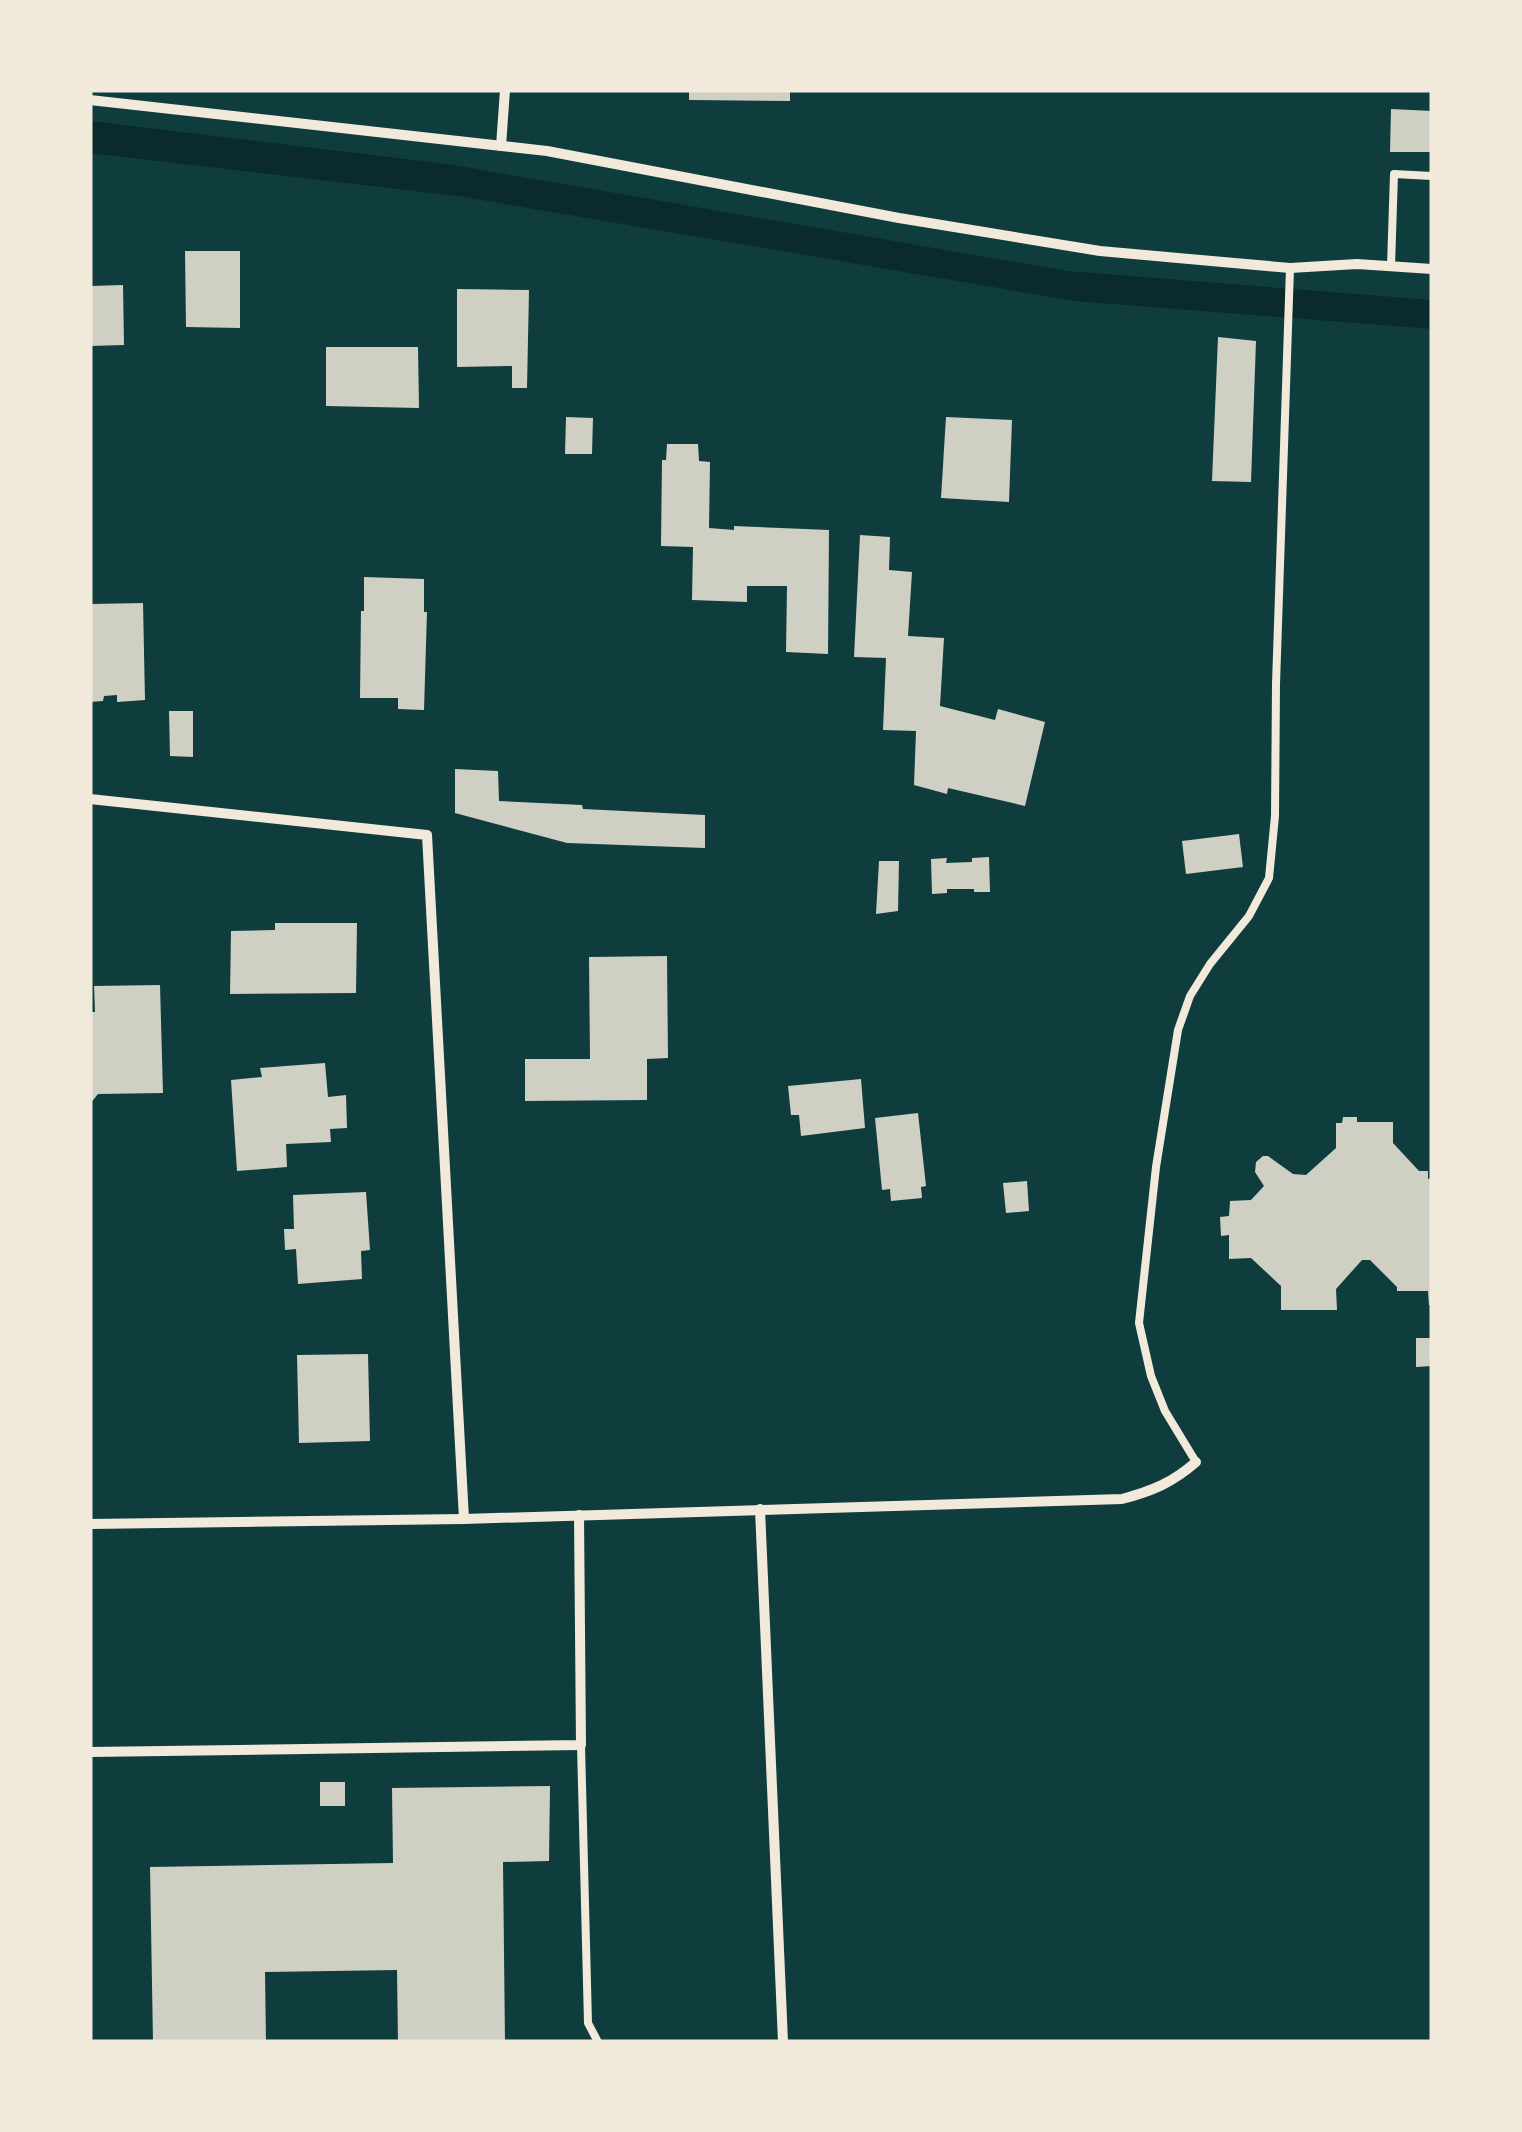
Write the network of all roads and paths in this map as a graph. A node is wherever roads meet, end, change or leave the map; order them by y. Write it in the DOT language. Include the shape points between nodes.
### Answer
graph roads {
  1 [pos="505,90"];
  2 [pos="90,100"];
  3 [pos="501,146"];
  4 [pos="1432,176"];
  5 [pos="1391,266"];
  6 [pos="1290,268"];
  7 [pos="1432,269"];
  8 [pos="90,799"];
  9 [pos="1196,1462"];
  10 [pos="760,1510"];
  11 [pos="579,1515"];
  12 [pos="464,1518"];
  13 [pos="90,1524"];
  14 [pos="582,1746"];
  15 [pos="90,1752"];
  16 [pos="598,2042"];
  17 [pos="783,2042"];
  1 -- 3 [label="street"];
  2 -- 3 [label="street"];
  3 -- 6 [label="street" via="1100,251"];
  4 -- 5 [label="lane" via="1394,174"];
  5 -- 6 [label="street"];
  5 -- 7 [label="street"];
  6 -- 9 [label="lane" via="1269,878 1190,996 1178,1030 1139,1323 1165,1411"];
  8 -- 12 [label="street" via="427,835"];
  9 -- 10 [label="street" via="1150,1492 1122,1499"];
  10 -- 11 [label="street"];
  10 -- 17 [label="street"];
  11 -- 12 [label="street"];
  11 -- 14 [label="street"];
  12 -- 13 [label="street"];
  14 -- 15 [label="street"];
  14 -- 16 [label="lane" via="588,2023"];
}
